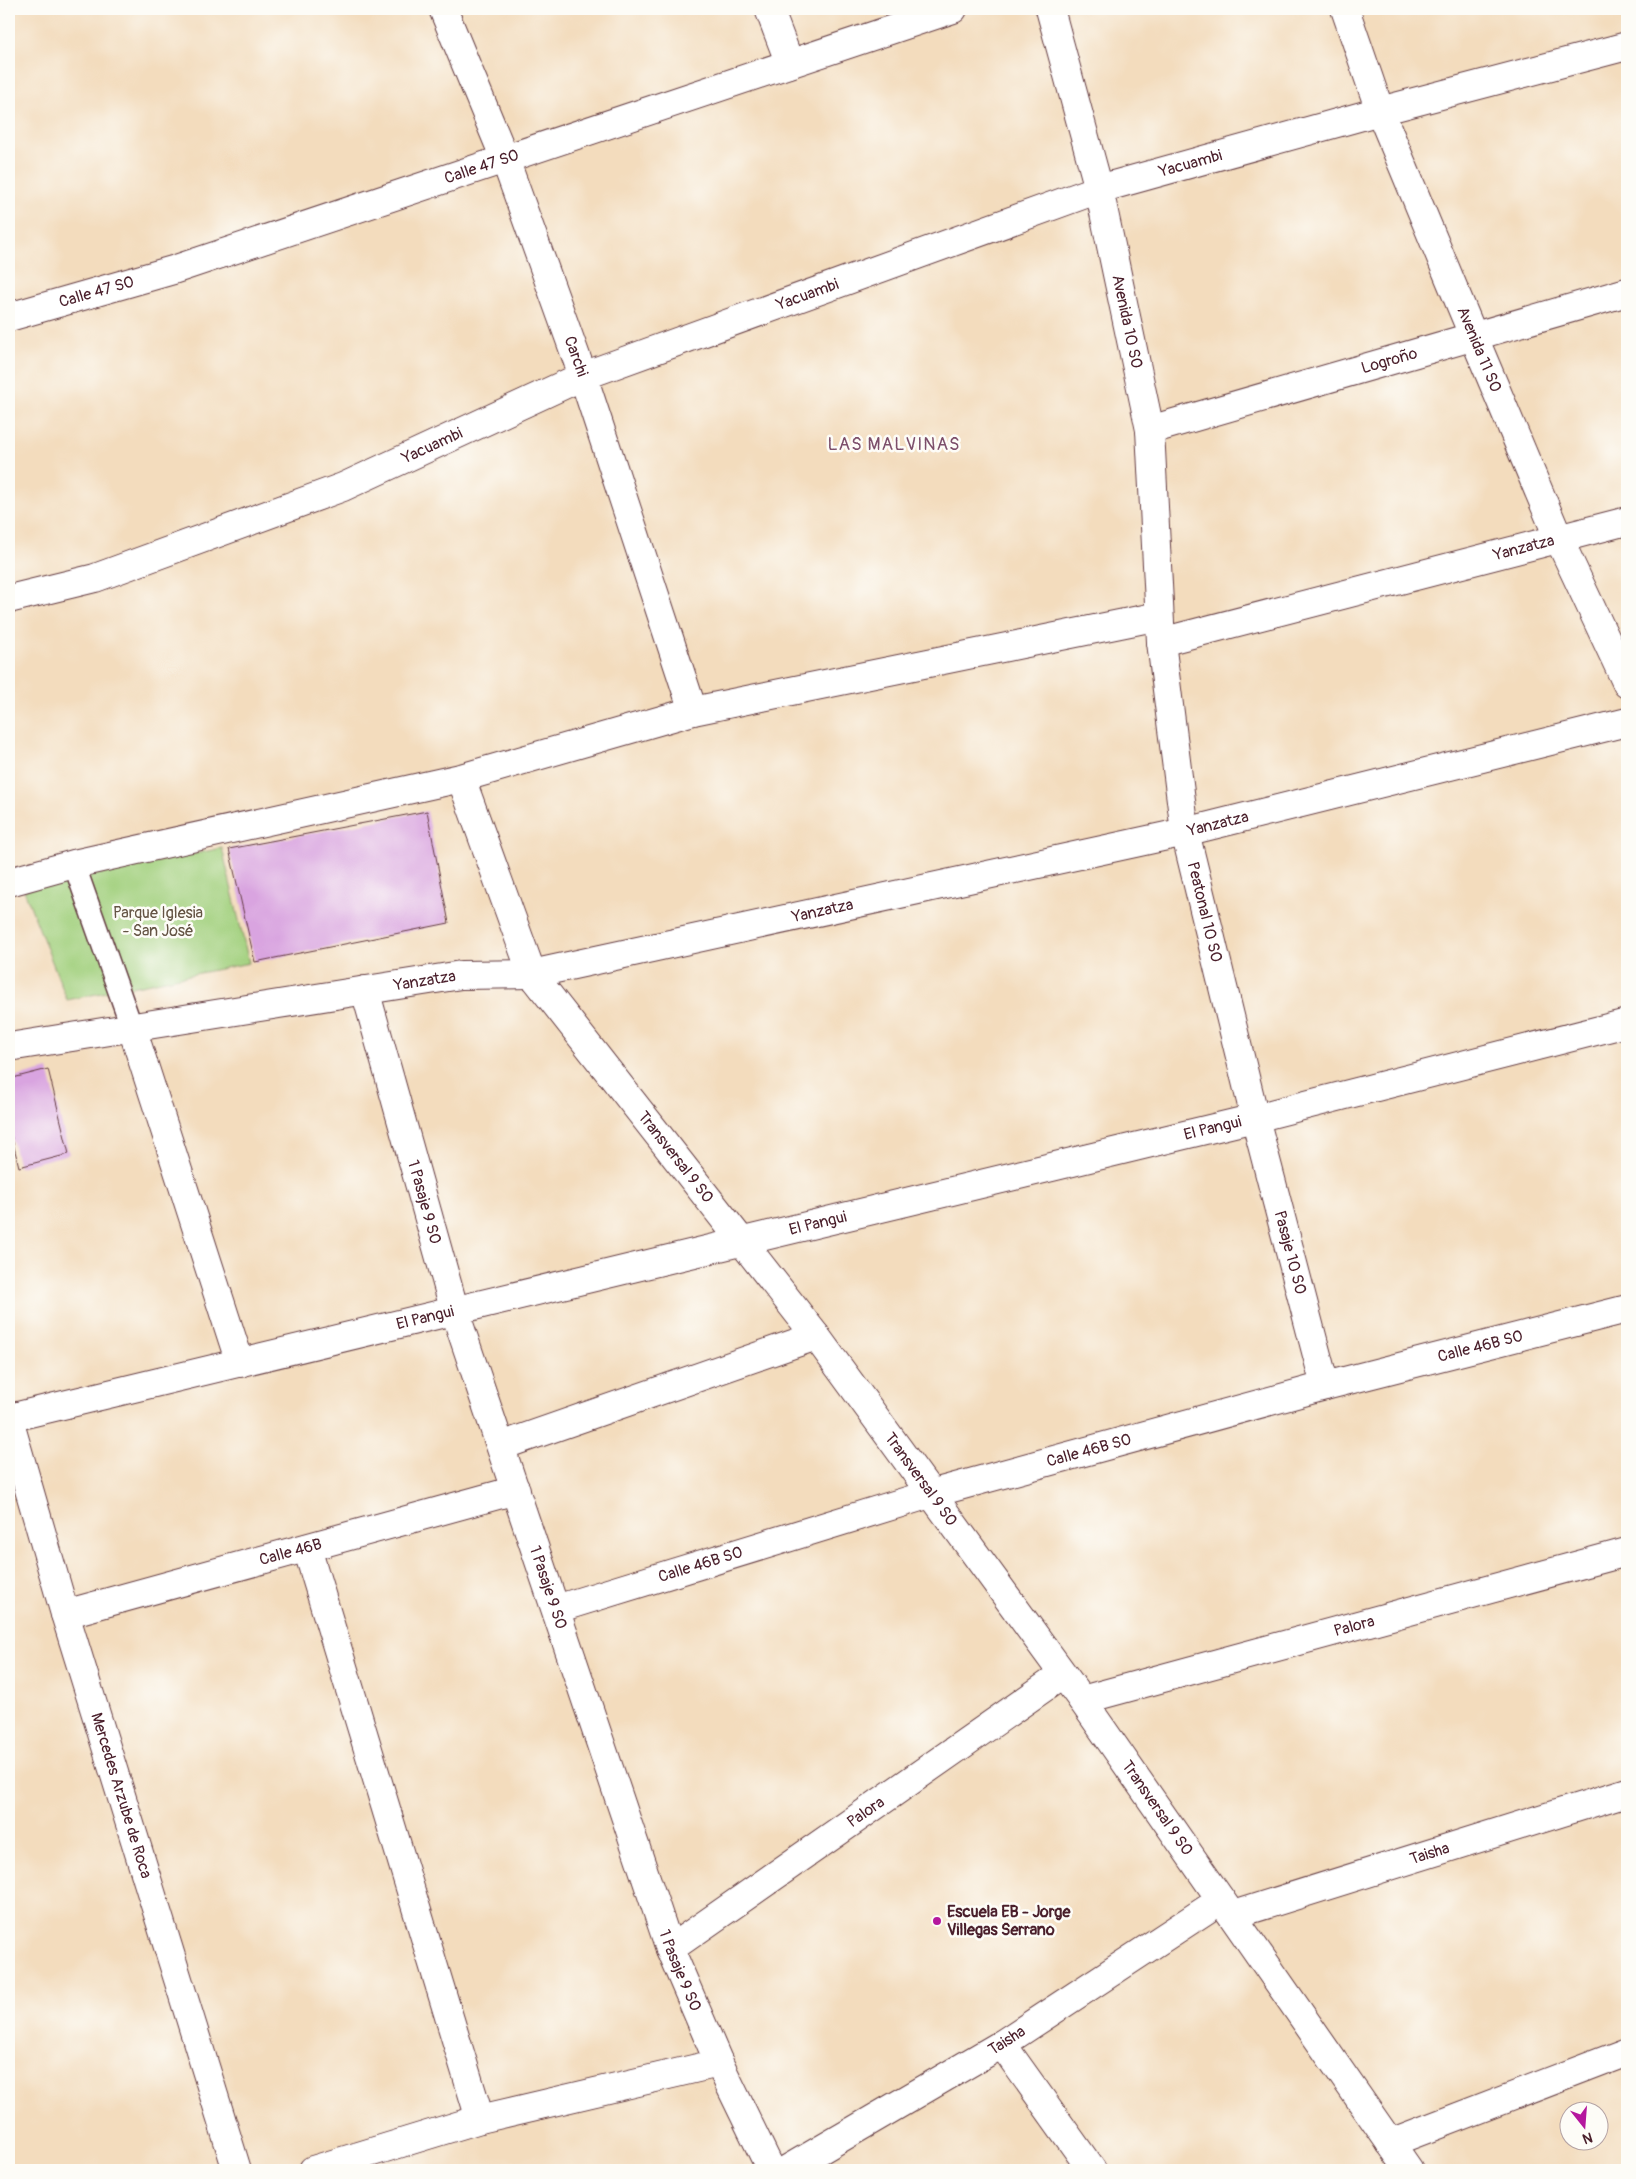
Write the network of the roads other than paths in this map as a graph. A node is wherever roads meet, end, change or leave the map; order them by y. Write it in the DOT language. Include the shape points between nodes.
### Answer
graph roads {
  1 [pos="443,9"];
  2 [pos="769,9"];
  3 [pos="953,9"];
  4 [pos="1050,9"];
  5 [pos="1345,9"];
  6 [pos="1627,46"];
  7 [pos="790,64"];
  8 [pos="1380,111"];
  9 [pos="505,159"];
  10 [pos="1099,189"];
  11 [pos="1627,292"];
  12 [pos="9,316"];
  13 [pos="1473,335"];
  14 [pos="583,376"];
  15 [pos="1150,430"];
  16 [pos="1627,521"];
  17 [pos="1558,537"];
  18 [pos="9,599"];
  19 [pos="1160,629"];
  20 [pos="1627,684"];
  21 [pos="693,711"];
  22 [pos="1627,722"];
  23 [pos="461,778"];
  24 [pos="1185,832"];
  25 [pos="74,864"];
  26 [pos="9,882"];
  27 [pos="532,974"];
  28 [pos="365,990"];
  29 [pos="1627,1023"];
  30 [pos="132,1028"];
  31 [pos="9,1047"];
  32 [pos="1255,1118"];
  33 [pos="743,1242"];
  34 [pos="1627,1309"];
  35 [pos="455,1312"];
  36 [pos="816,1336"];
  37 [pos="240,1363"];
  38 [pos="1326,1386"];
  39 [pos="9,1419"];
  40 [pos="501,1446"];
  41 [pos="516,1490"];
  42 [pos="930,1494"];
  43 [pos="307,1548"];
  44 [pos="1627,1552"];
  45 [pos="556,1610"];
  46 [pos="65,1614"];
  47 [pos="1062,1675"];
  48 [pos="1082,1700"];
  49 [pos="1627,1792"];
  50 [pos="1227,1907"];
  51 [pos="670,1949"];
  52 [pos="1002,2044"];
  53 [pos="1627,2052"];
  54 [pos="719,2063"];
  55 [pos="480,2119"];
  56 [pos="1390,2143"];
  57 [pos="237,2170"];
  58 [pos="313,2170"];
  59 [pos="771,2170"];
  60 [pos="786,2170"];
  61 [pos="1092,2170"];
  62 [pos="1409,2170"];
  1 -- 9 [label="street, Carchi"];
  2 -- 7 [label="street"];
  3 -- 7 [label="street, Calle 47 SO"];
  4 -- 10 [label="street, Avenida 10 SO"];
  5 -- 8 [label="street, Avenida 11 SO"];
  6 -- 8 [label="street, Yacuambi"];
  7 -- 9 [label="street, Calle 47 SO"];
  8 -- 10 [label="street, Yacuambi"];
  8 -- 13 [label="street, Avenida 11 SO"];
  9 -- 12 [label="street, Calle 47 SO" via="173,270"];
  9 -- 14 [label="street, Carchi"];
  10 -- 14 [label="street, Yacuambi"];
  10 -- 15 [label="street, Avenida 10 SO"];
  11 -- 13 [label="street, Logroño"];
  13 -- 15 [label="street, Logroño"];
  13 -- 17 [label="street, Avenida 11 SO"];
  14 -- 18 [label="street, Yacuambi" via="343,488 95,578"];
  14 -- 21 [label="street, Carchi"];
  15 -- 19 [label="street, Avenida 10 SO"];
  16 -- 17 [label="street, Yanzatza"];
  17 -- 19 [label="street, Yanzatza"];
  17 -- 20 [label="street, Avenida 11 SO"];
  19 -- 21 [label="street, Yanzatza"];
  19 -- 24 [label="street, Peatonal 10 SO"];
  21 -- 23 [label="street, Yanzatza"];
  22 -- 24 [label="street, Yanzatza"];
  23 -- 25 [label="street, Yanzatza"];
  23 -- 27 [label="street, Transversal 9 SO"];
  24 -- 27 [label="street, Yanzatza"];
  24 -- 32 [label="street, Peatonal 10 SO"];
  25 -- 26 [label="street, Yanzatza"];
  25 -- 30 [label="lane"];
  27 -- 28 [label="street, Yanzatza" via="461,975"];
  27 -- 33 [label="street, Transversal 9 SO"];
  28 -- 30 [label="street, Yanzatza"];
  28 -- 35 [label="street, 1 Pasaje 9 SO"];
  29 -- 32 [label="street, El Pangui"];
  30 -- 31 [label="street, Yanzatza"];
  30 -- 37 [label="street"];
  32 -- 33 [label="street, El Pangui"];
  32 -- 38 [label="street, Pasaje 10 SO"];
  33 -- 35 [label="street, El Pangui"];
  33 -- 36 [label="street, Transversal 9 SO"];
  34 -- 38 [label="street, Calle 46B SO"];
  35 -- 37 [label="street, El Pangui"];
  35 -- 40 [label="street, 1 Pasaje 9 SO"];
  36 -- 40 [label="street"];
  36 -- 42 [label="street, Transversal 9 SO"];
  37 -- 39 [label="street, El Pangui"];
  38 -- 42 [label="street, Calle 46B SO"];
  39 -- 46 [label="street, Mercedes Arzube de Roca"];
  40 -- 41 [label="street, 1 Pasaje 9 SO"];
  41 -- 43 [label="street, Calle 46B"];
  41 -- 45 [label="street, 1 Pasaje 9 SO"];
  42 -- 45 [label="street, Calle 46B SO"];
  42 -- 47 [label="street, Transversal 9 SO"];
  43 -- 46 [label="street, Calle 46B"];
  43 -- 55 [label="street"];
  44 -- 48 [label="street, Palora"];
  45 -- 51 [label="street, 1 Pasaje 9 SO"];
  46 -- 57 [label="street, Mercedes Arzube de Roca"];
  47 -- 48 [label="street, Transversal 9 SO"];
  47 -- 51 [label="street, Palora"];
  48 -- 50 [label="street, Transversal 9 SO"];
  49 -- 50 [label="street, Taisha"];
  50 -- 52 [label="street, Taisha"];
  50 -- 56 [label="street, Transversal 9 SO"];
  51 -- 54 [label="street, 1 Pasaje 9 SO"];
  52 -- 60 [label="street, Taisha"];
  52 -- 61 [label="street"];
  53 -- 56 [label="street"];
  54 -- 55 [label="street"];
  54 -- 59 [label="street, 1 Pasaje 9 SO"];
  55 -- 58 [label="street"];
  56 -- 62 [label="street, Transversal 9 SO"];
}
